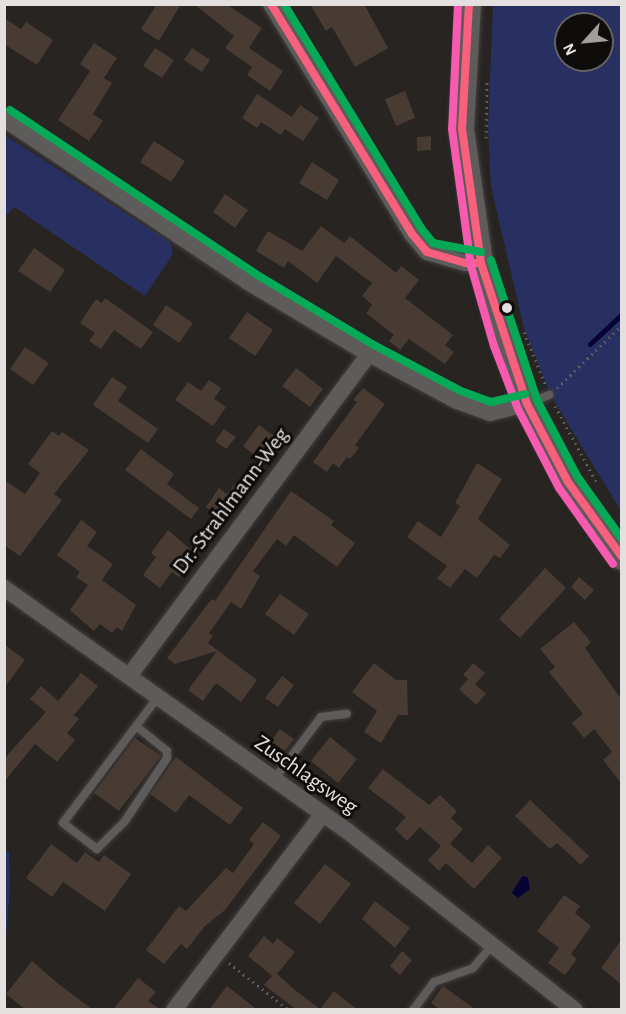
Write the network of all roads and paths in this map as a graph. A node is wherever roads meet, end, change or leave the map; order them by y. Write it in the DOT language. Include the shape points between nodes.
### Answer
graph roads {
  1 [pos="271,4"];
  2 [pos="469,4"];
  3 [pos="487,73"];
  4 [pos="4,119"];
  5 [pos="486,141"];
  6 [pos="481,263"];
  7 [pos="621,325"];
  8 [pos="523,329"];
  9 [pos="369,354"];
  10 [pos="538,399"];
  11 [pos="602,493"];
  12 [pos="621,558"];
  13 [pos="4,588"];
  14 [pos="129,676"];
  15 [pos="158,697"];
  16 [pos="347,714"];
  17 [pos="136,726"];
  18 [pos="273,782"];
  19 [pos="323,814"];
  20 [pos="493,944"];
  21 [pos="216,953"];
  22 [pos="174,1010"];
  23 [pos="289,1010"];
  24 [pos="413,1010"];
  25 [pos="575,1010"];
  1 -- 6 [label="street" via="412,234 427,252 465,263"];
  2 -- 6 [label="main road" via="462,129"];
  3 -- 5 [label="path"];
  4 -- 9 [label="street" via="248,282"];
  6 -- 10 [label="main road" via="504,343"];
  7 -- 10 [label="path"];
  8 -- 10 [label="path"];
  9 -- 10 [label="street" via="457,401 490,413"];
  9 -- 14 [label="street, Dr.-Strahlmann-Weg"];
  10 -- 11 [label="path"];
  10 -- 12 [label="main road" via="568,482"];
  13 -- 14 [label="street, Zuschlagsweg"];
  14 -- 15 [label="street, Zuschlagsweg"];
  15 -- 17 [label="lane"];
  15 -- 18 [label="street, Zuschlagsweg"];
  16 -- 18 [label="lane" via="321,717"];
  17 -- 17 [label="lane" via="63,824 97,849 125,821 167,758 167,751"];
  18 -- 19 [label="street, Zuschlagsweg"];
  19 -- 20 [label="street, Zuschlagsweg"];
  19 -- 21 [label="street"];
  20 -- 24 [label="lane" via="473,968 434,982"];
  20 -- 25 [label="street, Zuschlagsweg"];
  21 -- 22 [label="street"];
  21 -- 23 [label="path"];
}
